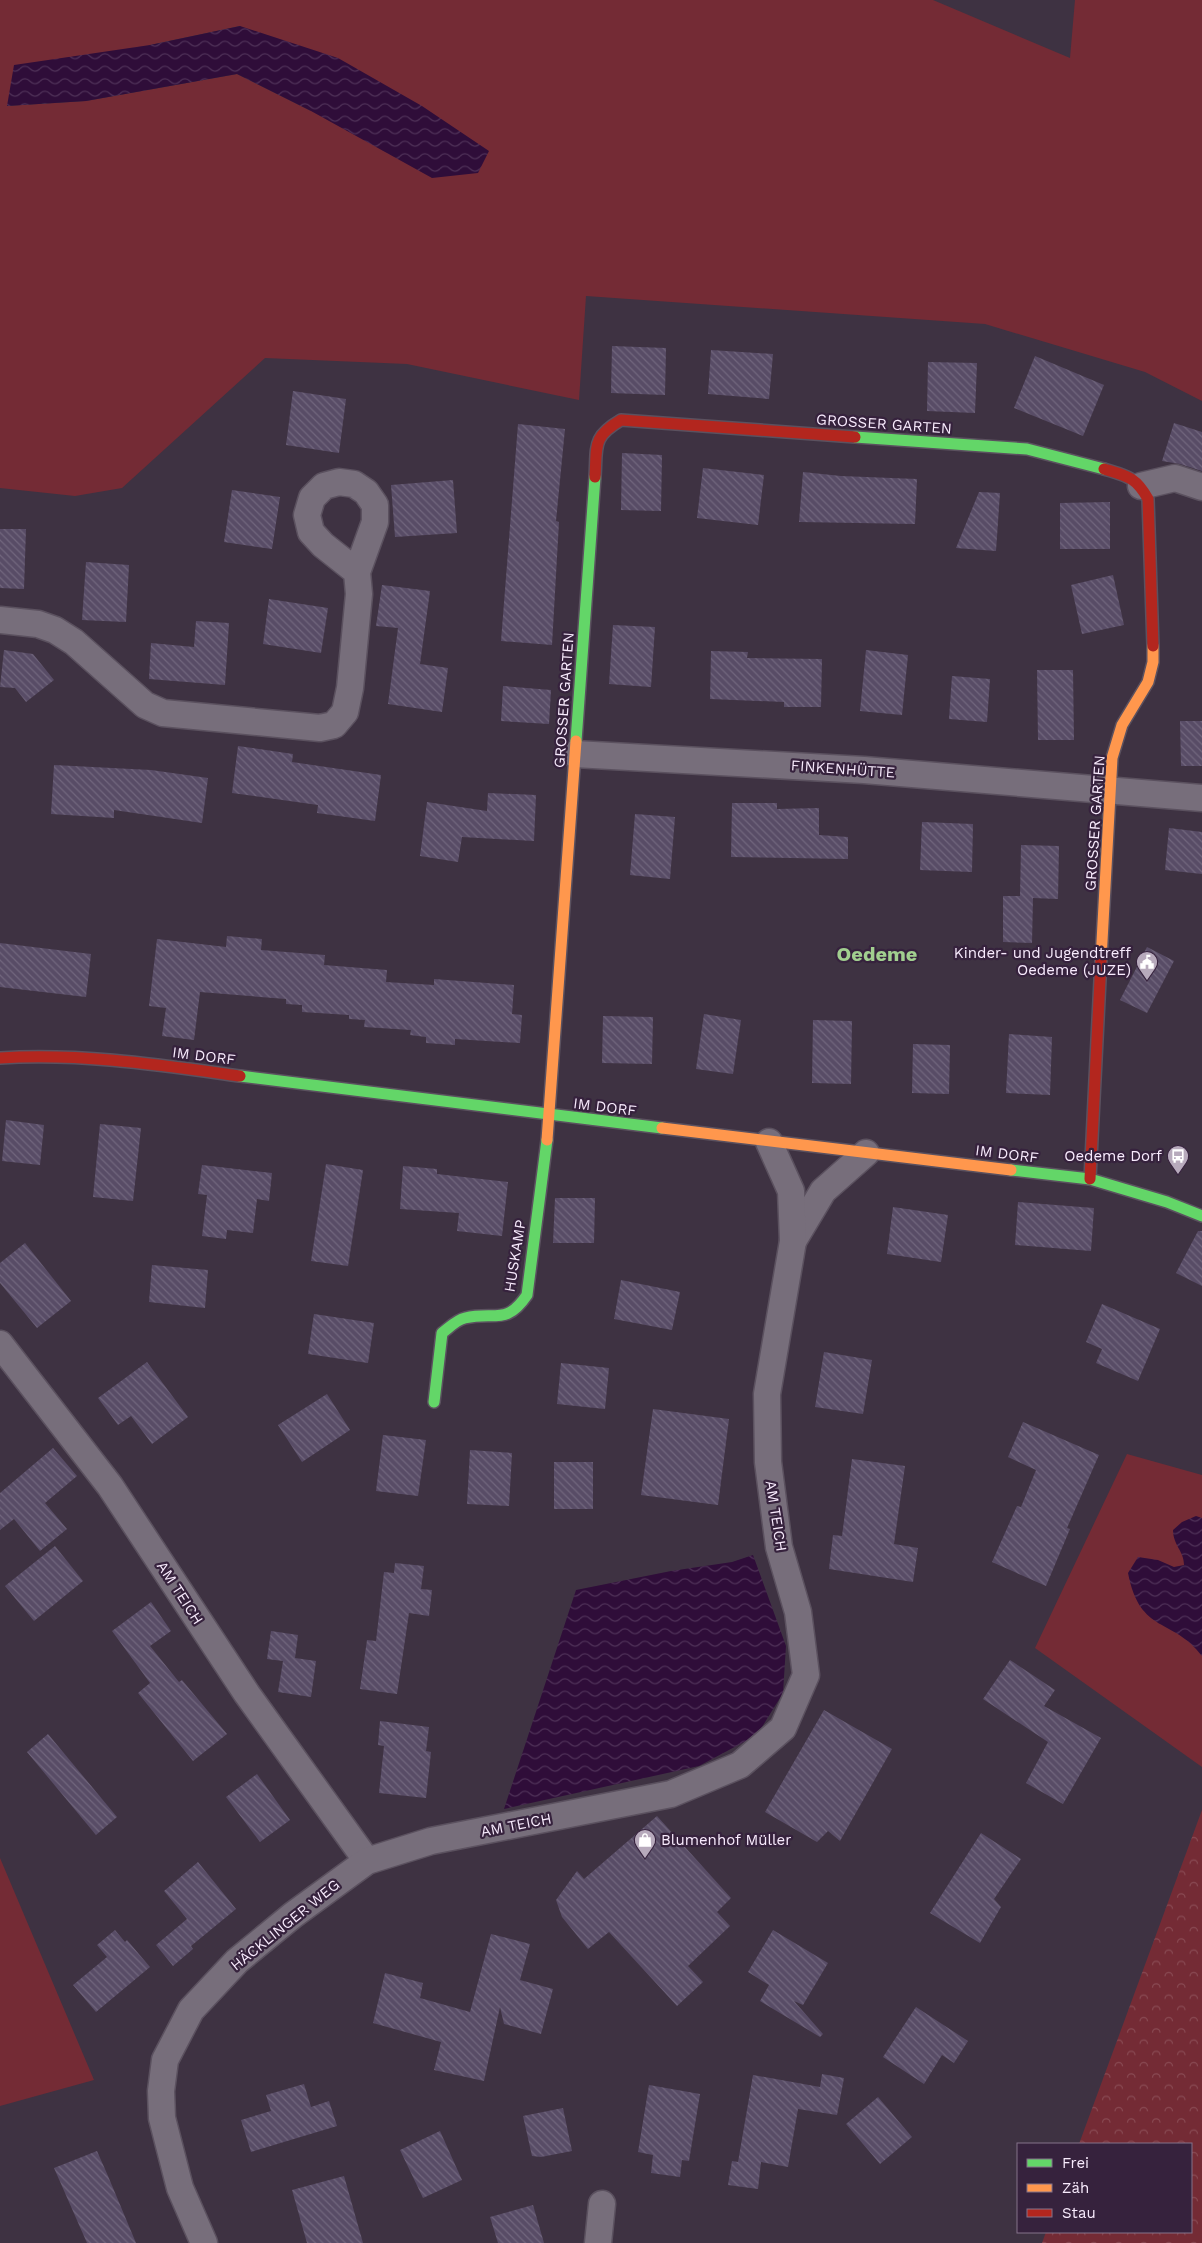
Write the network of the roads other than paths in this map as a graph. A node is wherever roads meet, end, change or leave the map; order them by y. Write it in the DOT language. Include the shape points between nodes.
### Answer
graph roads {
  1 [pos="1141,486"];
  2 [pos="1202,487"];
  3 [pos="357,572"];
  4 [pos="0,620"];
  5 [pos="576,754"];
  6 [pos="1110,791"];
  7 [pos="1202,798"];
  8 [pos="0,1058"];
  9 [pos="550,1115"];
  10 [pos="769,1142"];
  11 [pos="866,1153"];
  12 [pos="1090,1179"];
  13 [pos="1202,1216"];
  14 [pos="793,1241"];
  15 [pos="0,1344"];
  16 [pos="434,1402"];
  17 [pos="367,1860"];
  18 [pos="602,2204"];
  19 [pos="204,2243"];
  20 [pos="598,2243"];
  1 -- 2 [label="street" via="1175,478"];
  1 -- 5 [label="street, GROSSER GARTEN" via="1129,476 1027,449 621,420 598,438"];
  1 -- 6 [label="street, GROSSER GARTEN" via="1148,499 1153,662 1148,682 1122,725 1112,758"];
  3 -- 4 [label="street" via="359,594 345,712 334,726 320,728 163,713 145,705 74,642 55,630 38,624"];
  5 -- 6 [label="street, FINKENHÜTTE" via="864,770"];
  5 -- 9 [label="street, GROSSER GARTEN"];
  6 -- 7 [label="street, FINKENHÜTTE"];
  6 -- 12 [label="street, GROSSER GARTEN"];
  8 -- 9 [label="street, IM DORF" via="45,1055 102,1058"];
  9 -- 10 [label="street, IM DORF"];
  9 -- 16 [label="street, HUSKAMP" via="527,1295 518,1310 498,1319 464,1318 442,1333"];
  10 -- 11 [label="street, IM DORF"];
  10 -- 14 [label="street, AM TEICH" via="791,1191"];
  11 -- 12 [label="street, IM DORF"];
  11 -- 14 [label="street, AM TEICH" via="823,1191"];
  12 -- 13 [label="street, IM DORF"];
  14 -- 17 [label="street, AM TEICH" via="767,1394 768,1462 779,1547 798,1612 806,1675 783,1728 740,1765 672,1794 431,1841"];
  15 -- 17 [label="street, AM TEICH" via="110,1486 246,1694"];
  17 -- 19 [label="street, HÄCKLINGER WEG" via="292,1915 237,1961 191,2010 165,2060 162,2118 180,2188"];
  18 -- 20 [label="street"];
}
